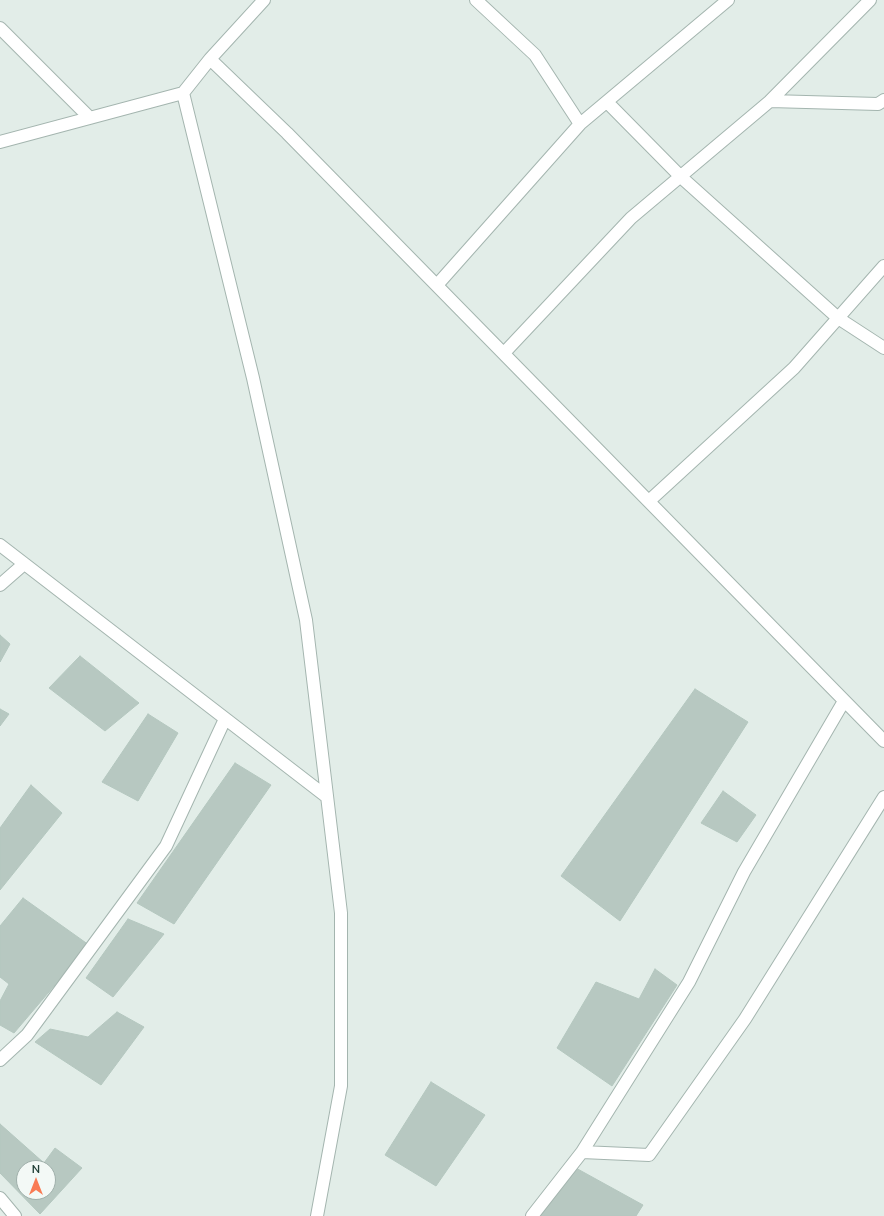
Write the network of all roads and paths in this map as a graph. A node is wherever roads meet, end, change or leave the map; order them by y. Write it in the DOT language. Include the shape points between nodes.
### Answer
graph roads {
  1 [pos="264,0"];
  2 [pos="476,0"];
  3 [pos="728,0"];
  4 [pos="870,0"];
  5 [pos="0,28"];
  6 [pos="210,59"];
  7 [pos="183,93"];
  8 [pos="884,100"];
  9 [pos="770,101"];
  10 [pos="607,102"];
  11 [pos="90,118"];
  12 [pos="580,124"];
  13 [pos="0,142"];
  14 [pos="681,176"];
  15 [pos="884,266"];
  16 [pos="437,285"];
  17 [pos="838,318"];
  18 [pos="884,348"];
  19 [pos="504,353"];
  20 [pos="649,501"];
  21 [pos="0,545"];
  22 [pos="24,564"];
  23 [pos="0,585"];
  24 [pos="844,701"];
  25 [pos="225,719"];
  26 [pos="884,741"];
  27 [pos="328,797"];
  28 [pos="884,797"];
  29 [pos="0,1060"];
  30 [pos="582,1152"];
  31 [pos="0,1198"];
  32 [pos="15,1216"];
  33 [pos="317,1216"];
  34 [pos="532,1216"];
  1 -- 6 [label="street"];
  2 -- 12 [label="street" via="534,55"];
  3 -- 10 [label="street"];
  4 -- 9 [label="street"];
  5 -- 11 [label="street"];
  6 -- 7 [label="street"];
  6 -- 16 [label="street"];
  7 -- 11 [label="street"];
  7 -- 27 [label="street" via="253,378 306,620"];
  8 -- 9 [label="street" via="878,104"];
  9 -- 14 [label="street"];
  10 -- 12 [label="street"];
  10 -- 14 [label="street"];
  11 -- 13 [label="street"];
  12 -- 16 [label="street"];
  14 -- 17 [label="street"];
  14 -- 19 [label="street" via="631,218"];
  15 -- 17 [label="street"];
  16 -- 19 [label="street"];
  17 -- 18 [label="street"];
  17 -- 20 [label="street" via="794,368"];
  19 -- 20 [label="street"];
  20 -- 24 [label="street"];
  21 -- 22 [label="street"];
  22 -- 23 [label="street"];
  22 -- 25 [label="street"];
  24 -- 26 [label="street"];
  24 -- 30 [label="street" via="744,872 689,982"];
  25 -- 27 [label="street"];
  25 -- 29 [label="street" via="166,846 28,1035"];
  27 -- 33 [label="street" via="341,913 342,1086"];
  28 -- 30 [label="street" via="745,1019 649,1155"];
  30 -- 34 [label="street"];
  31 -- 32 [label="street"];
}
